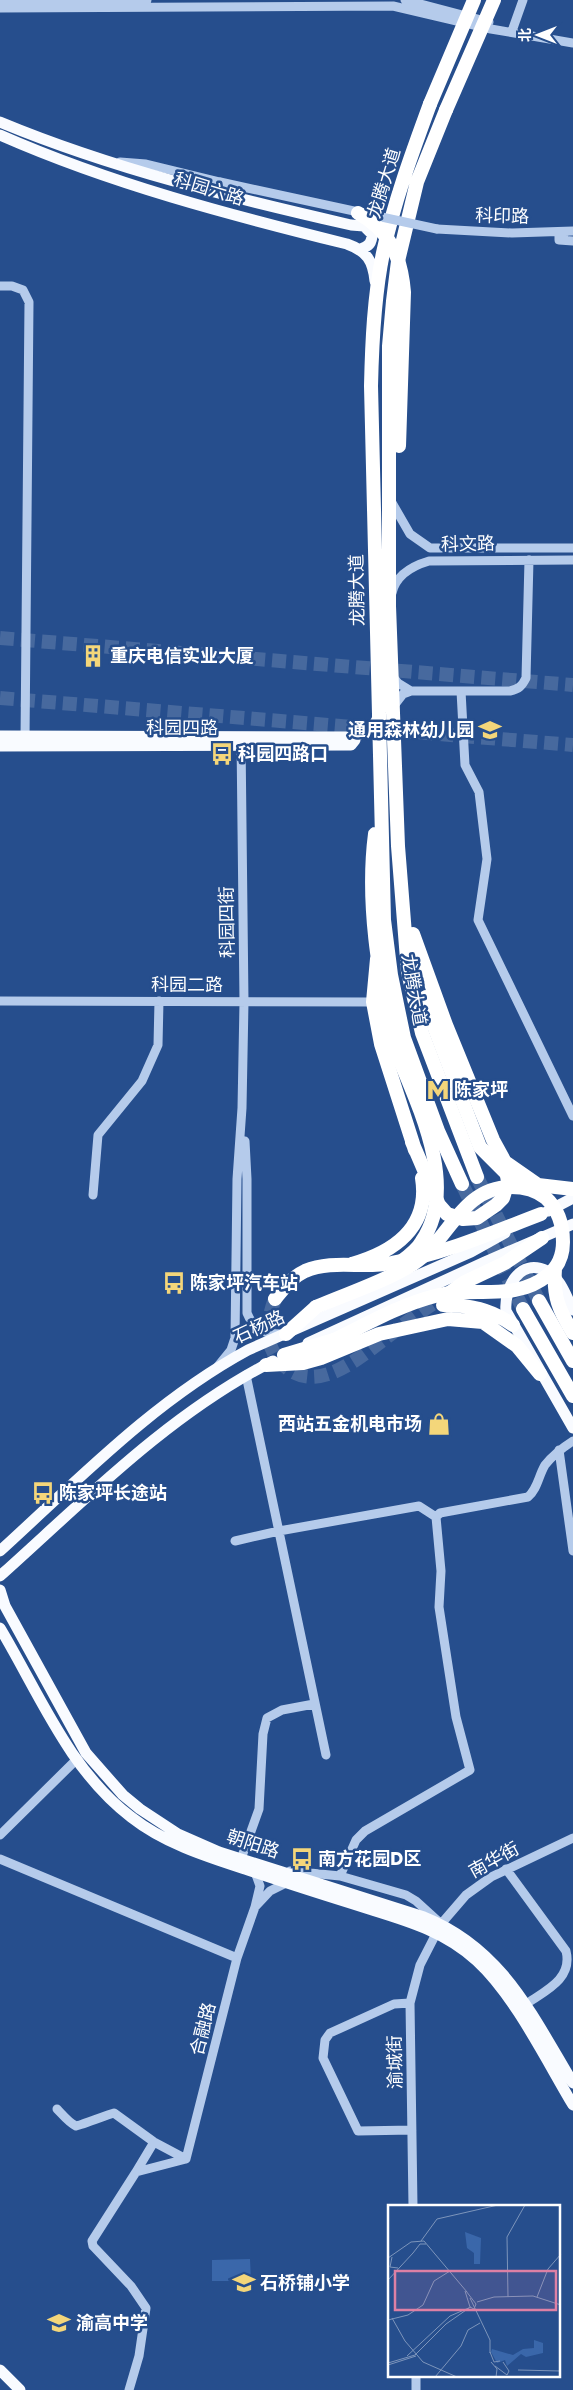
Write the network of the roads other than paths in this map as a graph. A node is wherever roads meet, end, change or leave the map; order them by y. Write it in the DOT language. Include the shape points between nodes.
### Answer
graph roads {
  1 [pos="147,0"];
  2 [pos="406,0"];
  3 [pos="474,0"];
  4 [pos="494,0"];
  5 [pos="523,0"];
  6 [pos="0,1"];
  7 [pos="132,3"];
  8 [pos="294,3"];
  9 [pos="0,8"];
  10 [pos="512,31"];
  11 [pos="573,43"];
  12 [pos="0,122"];
  13 [pos="0,135"];
  14 [pos="112,161"];
  15 [pos="394,208"];
  16 [pos="361,220"];
  17 [pos="570,231"];
  18 [pos="573,241"];
  19 [pos="361,249"];
  20 [pos="0,286"];
  21 [pos="377,297"];
  22 [pos="391,501"];
  23 [pos="573,548"];
  24 [pos="529,560"];
  25 [pos="573,560"];
  26 [pos="389,606"];
  27 [pos="392,676"];
  28 [pos="411,691"];
  29 [pos="461,691"];
  30 [pos="393,707"];
  31 [pos="379,716"];
  32 [pos="0,736"];
  33 [pos="241,740"];
  34 [pos="25,741"];
  35 [pos="0,746"];
  36 [pos="380,791"];
  37 [pos="398,846"];
  38 [pos="413,934"];
  39 [pos="377,959"];
  40 [pos="0,1001"];
  41 [pos="159,1002"];
  42 [pos="244,1002"];
  43 [pos="373,1002"];
  44 [pos="242,1108"];
  45 [pos="573,1116"];
  46 [pos="412,1142"];
  47 [pos="505,1162"];
  48 [pos="477,1177"];
  49 [pos="462,1184"];
  50 [pos="573,1189"];
  51 [pos="539,1193"];
  52 [pos="93,1195"];
  53 [pos="573,1198"];
  54 [pos="541,1214"];
  55 [pos="573,1224"];
  56 [pos="542,1238"];
  57 [pos="352,1264"];
  58 [pos="555,1269"];
  59 [pos="370,1283"];
  60 [pos="275,1299"];
  61 [pos="539,1300"];
  62 [pos="523,1309"];
  63 [pos="573,1310"];
  64 [pos="513,1325"];
  65 [pos="573,1333"];
  66 [pos="286,1334"];
  67 [pos="284,1355"];
  68 [pos="573,1361"];
  69 [pos="266,1365"];
  70 [pos="216,1368"];
  71 [pos="540,1374"];
  72 [pos="246,1375"];
  73 [pos="573,1396"];
  74 [pos="573,1428"];
  75 [pos="573,1441"];
  76 [pos="559,1450"];
  77 [pos="436,1517"];
  78 [pos="279,1531"];
  79 [pos="235,1541"];
  80 [pos="0,1551"];
  81 [pos="573,1551"];
  82 [pos="0,1576"];
  83 [pos="0,1590"];
  84 [pos="0,1628"];
  85 [pos="23,1638"];
  86 [pos="10,1645"];
  87 [pos="314,1704"];
  88 [pos="326,1755"];
  89 [pos="76,1760"];
  90 [pos="0,1835"];
  91 [pos="573,1838"];
  92 [pos="0,1859"];
  93 [pos="241,1859"];
  94 [pos="270,1869"];
  95 [pos="506,1869"];
  96 [pos="255,1872"];
  97 [pos="340,1876"];
  98 [pos="286,1883"];
  99 [pos="258,1899"];
  100 [pos="439,1928"];
  101 [pos="237,1958"];
  102 [pos="410,2003"];
  103 [pos="526,2004"];
  104 [pos="573,2083"];
  105 [pos="573,2105"];
  106 [pos="57,2109"];
  107 [pos="412,2130"];
  108 [pos="154,2142"];
  109 [pos="186,2159"];
  110 [pos="136,2172"];
  111 [pos="413,2205"];
  112 [pos="0,2370"];
  113 [pos="20,2390"];
  114 [pos="129,2390"];
  1 -- 7 [label="street"];
  2 -- 10 [label="street"];
  3 -- 15 [label="highway, 龙腾大道, bridge" via="430,104"];
  4 -- 22 [label="highway, 龙腾大道, bridge" via="417,182 398,261 389,346"];
  5 -- 10 [label="street"];
  6 -- 7 [label="street"];
  7 -- 8 [label="street"];
  7 -- 9 [label="street"];
  8 -- 10 [label="street" via="392,6 490,29"];
  10 -- 11 [label="street"];
  12 -- 14 [label="main road, 科园六路"];
  13 -- 19 [label="main road, 科园六路" via="217,212"];
  14 -- 16 [label="street, 科印路, bridge" via="146,164"];
  14 -- 16 [label="main road, 科园六路" via="218,194"];
  15 -- 16 [label="main road" via="386,218 376,223"];
  15 -- 21 [label="highway, 龙腾大道" via="382,255"];
  16 -- 17 [label="street, 科印路, bridge" via="512,233"];
  16 -- 19 [label="main road" via="372,234 372,240"];
  16 -- 22 [label="highway, bridge" via="372,221 391,240 403,270 399,446"];
  17 -- 18 [label="street, 科印路" via="559,235 559,240"];
  19 -- 21 [label="main road" via="374,268"];
  20 -- 34 [label="street" via="24,290 29,302"];
  21 -- 31 [label="highway, 龙腾大道" via="371,386"];
  22 -- 23 [label="street, 科文路" via="410,534 430,548"];
  22 -- 26 [label="highway, 龙腾大道"];
  24 -- 25 [label="street, 科文路"];
  24 -- 26 [label="street, 科文路" via="441,560 420,564 398,578"];
  24 -- 29 [label="street" via="526,678 523,684 510,691"];
  26 -- 27 [label="highway, 龙腾大道"];
  27 -- 28 [label="street"];
  27 -- 30 [label="highway, 龙腾大道"];
  28 -- 29 [label="street"];
  28 -- 30 [label="street" via="398,699"];
  29 -- 45 [label="street" via="465,765 479,792 487,860 478,920"];
  30 -- 37 [label="highway, 龙腾大道"];
  31 -- 33 [label="main road, 科园四路" via="371,730 351,736 355,740 351,745"];
  31 -- 36 [label="highway, 龙腾大道"];
  32 -- 34 [label="main road, 科园四路"];
  33 -- 34 [label="main road, 科园四路"];
  33 -- 42 [label="street, 科园四街"];
  34 -- 35 [label="main road, 科园四路"];
  36 -- 39 [label="highway" via="372,852"];
  36 -- 49 [label="highway, 龙腾大道" via="384,920 404,1038 438,1131"];
  37 -- 38 [label="highway"];
  37 -- 48 [label="highway, 龙腾大道" via="408,972 422,1033"];
  38 -- 47 [label="highway" via="446,1025"];
  38 -- 51 [label="highway, bridge" via="435,1028 480,1147 508,1174"];
  39 -- 43 [label="highway"];
  39 -- 59 [label="highway, bridge" via="392,1041 428,1136 438,1192 434,1215 422,1242"];
  40 -- 41 [label="street, 科园二路"];
  41 -- 42 [label="street, 科园二路"];
  41 -- 52 [label="street" via="158,1045 142,1081 98,1135"];
  42 -- 43 [label="street, 科园二路"];
  42 -- 44 [label="street, 科园四街"];
  43 -- 46 [label="highway" via="381,1044"];
  44 -- 66 [label="street, 科园四街" via="248,1179 247,1313 258,1330"];
  44 -- 70 [label="street, 科园四街" via="237,1179 235,1338 231,1350"];
  46 -- 47 [label="highway" via="439,1205 447,1214 463,1219 478,1218 503,1198 508,1182"];
  46 -- 57 [label="highway" via="424,1187 417,1219 396,1245"];
  47 -- 50 [label="highway" via="538,1185"];
  51 -- 58 [label="highway, bridge" via="553,1205 562,1222 562,1252"];
  51 -- 59 [label="highway, bridge" via="521,1187 499,1187 481,1194 414,1263"];
  53 -- 54 [label="main road, 石杨路"];
  54 -- 57 [label="highway" via="438,1253 391,1264"];
  54 -- 66 [label="main road, 石杨路" via="471,1252"];
  55 -- 56 [label="main road, 石杨路"];
  56 -- 64 [label="highway" via="505,1263 464,1282 441,1302 475,1306"];
  56 -- 67 [label="main road, 石杨路"];
  57 -- 60 [label="highway" via="319,1266 304,1272 287,1283"];
  58 -- 65 [label="highway, bridge" via="559,1310"];
  58 -- 67 [label="highway, bridge" via="542,1280 520,1290 436,1296 334,1340"];
  59 -- 66 [label="highway, bridge" via="316,1307"];
  61 -- 68 [label="highway"];
  62 -- 73 [label="highway"];
  63 -- 64 [label="main road" via="555,1277 548,1271 532,1269 515,1276 509,1285 505,1303"];
  64 -- 71 [label="main road"];
  66 -- 70 [label="main road, 石杨路"];
  67 -- 69 [label="main road, 石杨路"];
  69 -- 71 [label="highway" via="303,1363 379,1334 448,1318 483,1322 517,1346"];
  69 -- 72 [label="main road, 石杨路"];
  70 -- 80 [label="main road, 石杨路" via="134,1429"];
  71 -- 74 [label="main road"];
  72 -- 78 [label="street"];
  72 -- 82 [label="main road, 石杨路" via="155,1438"];
  75 -- 76 [label="street"];
  76 -- 77 [label="street" via="544,1467 536,1490 528,1497 440,1513"];
  76 -- 81 [label="street"];
  77 -- 78 [label="street" via="419,1506"];
  77 -- 97 [label="street" via="441,1571 439,1608 456,1718 470,1770 365,1831 356,1840"];
  78 -- 79 [label="street"];
  78 -- 87 [label="street"];
  83 -- 85 [label="main road, 朝阳路"];
  84 -- 86 [label="main road, 朝阳路"];
  85 -- 86 [label="main road" via="18,1634 13,1636"];
  85 -- 93 [label="main road, 朝阳路" via="86,1753 122,1794 178,1834"];
  86 -- 89 [label="main road, 朝阳路"];
  87 -- 88 [label="street"];
  87 -- 93 [label="street" via="282,1710 267,1718 262,1734 259,1809"];
  89 -- 90 [label="street"];
  89 -- 96 [label="main road, 朝阳路" via="112,1802 154,1833 196,1852"];
  91 -- 95 [label="street, 南华街"];
  92 -- 101 [label="street"];
  93 -- 94 [label="main road, 朝阳路"];
  94 -- 97 [label="street"];
  94 -- 100 [label="main road, 朝阳路"];
  95 -- 100 [label="street, 南华街" via="466,1895"];
  95 -- 103 [label="street" via="568,1958 565,1976"];
  96 -- 98 [label="main road, 朝阳路"];
  96 -- 99 [label="street, 合融路" via="259,1880"];
  97 -- 100 [label="street" via="406,1895 416,1901"];
  98 -- 99 [label="street"];
  98 -- 100 [label="main road, 朝阳路"];
  99 -- 101 [label="street, 合融路"];
  100 -- 102 [label="street, 渝城街" via="420,1964"];
  100 -- 103 [label="main road, 朝阳路" via="468,1940 495,1963"];
  100 -- 105 [label="main road, 朝阳路" via="498,1983"];
  101 -- 109 [label="street, 合融路"];
  102 -- 107 [label="street, 渝城街"];
  102 -- 107 [label="street" via="394,2004 330,2033 325,2040 323,2058 358,2131"];
  103 -- 104 [label="main road, 朝阳路"];
  106 -- 108 [label="street" via="75,2126 114,2113"];
  107 -- 111 [label="street, 渝城街"];
  108 -- 109 [label="street"];
  108 -- 110 [label="street"];
  109 -- 110 [label="street"];
  110 -- 114 [label="street" via="92,2241 146,2308 139,2356"];
  112 -- 113 [label="main road"];
}
